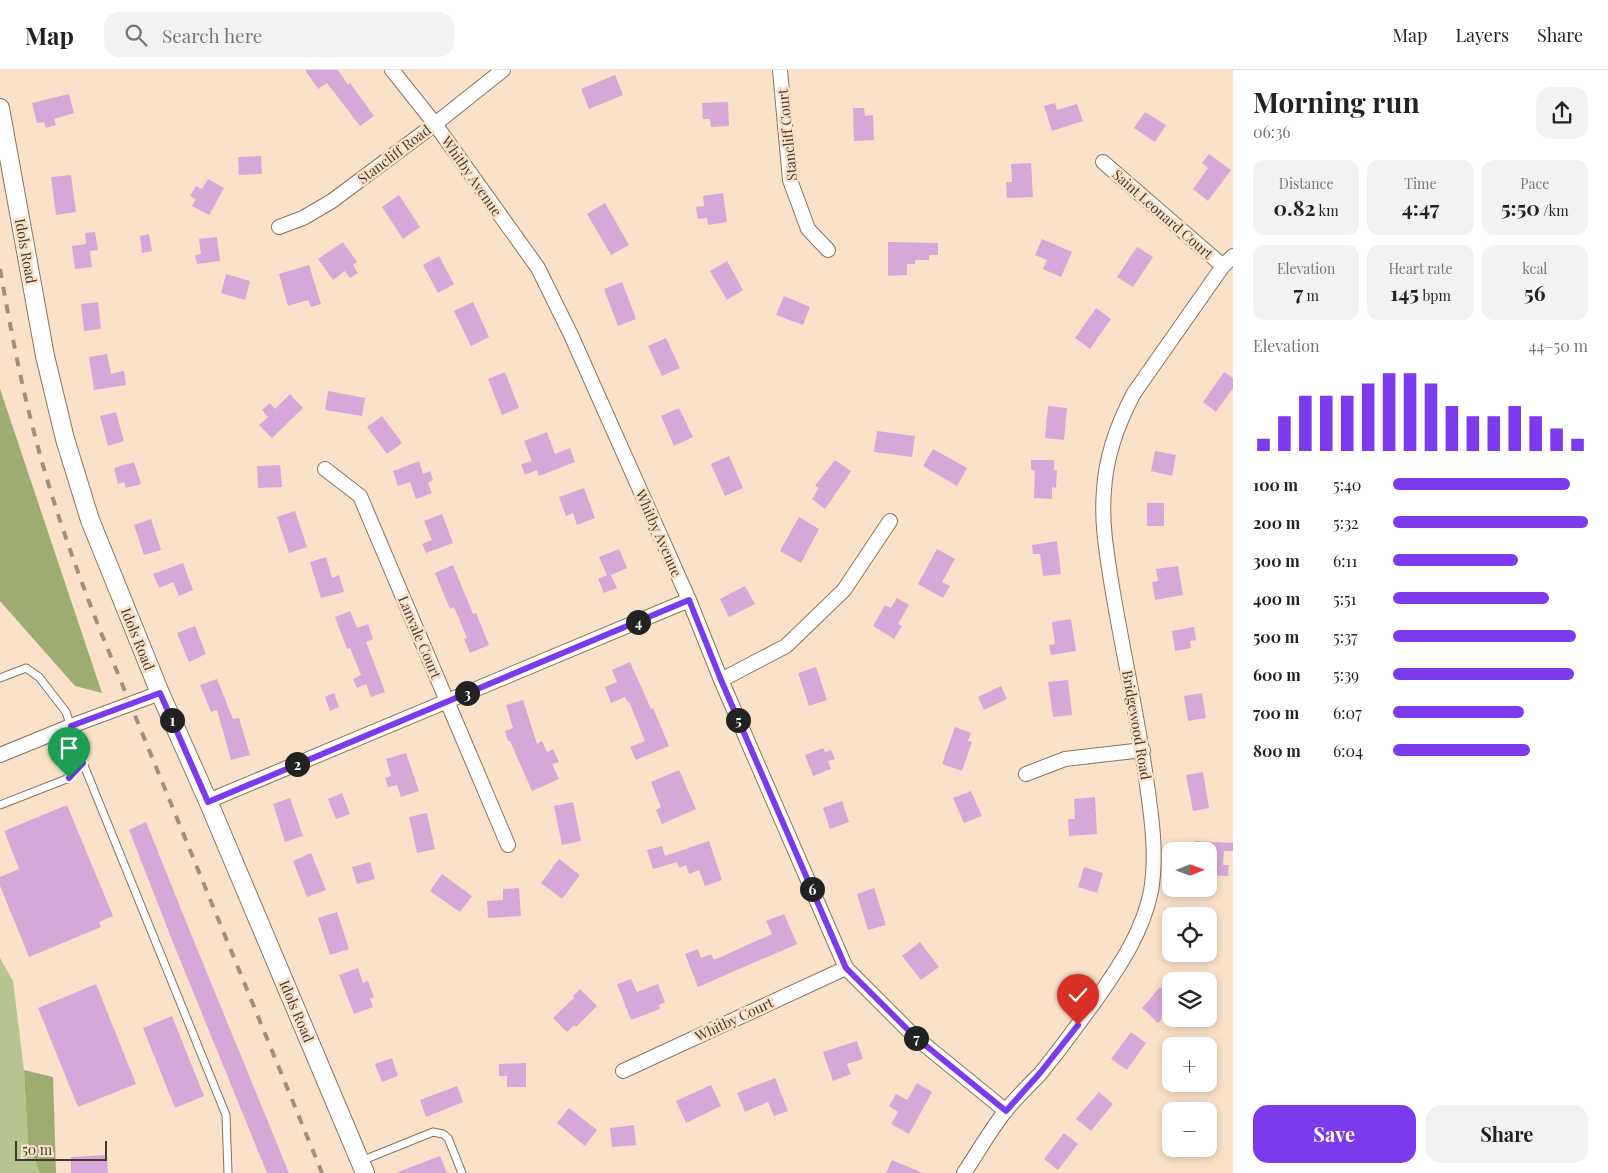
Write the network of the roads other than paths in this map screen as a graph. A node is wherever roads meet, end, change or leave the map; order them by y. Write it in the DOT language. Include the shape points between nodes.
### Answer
graph roads {
  1 [pos="392,70"];
  2 [pos="503,70"];
  3 [pos="780,70"];
  4 [pos="0,108"];
  5 [pos="435,124"];
  6 [pos="1103,162"];
  7 [pos="279,227"];
  8 [pos="828,250"];
  9 [pos="1228,261"];
  10 [pos="326,469"];
  11 [pos="890,521"];
  12 [pos="689,600"];
  13 [pos="0,678"];
  14 [pos="721,680"];
  15 [pos="160,693"];
  16 [pos="447,701"];
  17 [pos="71,726"];
  18 [pos="1143,750"];
  19 [pos="0,755"];
  20 [pos="83,763"];
  21 [pos="1026,774"];
  22 [pos="208,802"];
  23 [pos="0,805"];
  24 [pos="508,845"];
  25 [pos="846,968"];
  26 [pos="623,1071"];
  27 [pos="1006,1111"];
  28 [pos="363,1167"];
  29 [pos="228,1173"];
  30 [pos="462,1173"];
  31 [pos="964,1173"];
  1 -- 5 [label="street, Whitby Avenue"];
  2 -- 5 [label="street, Stancliff Road"];
  3 -- 8 [label="street, Stancliff Court" via="790,180 808,229"];
  4 -- 15 [label="street, Idols Road" via="45,356 65,439 90,520"];
  5 -- 7 [label="street, Stancliff Road" via="332,201"];
  5 -- 12 [label="street, Whitby Avenue" via="538,268"];
  6 -- 9 [label="street, Saint Leonard Court"];
  9 -- 18 [label="street, Bridgewood Road" via="1134,393 1123,413 1108,461 1103,517 1106,545"];
  10 -- 16 [label="street, Lanvale Court" via="360,496"];
  11 -- 14 [label="street" via="844,590 786,646"];
  12 -- 14 [label="street, Whitby Avenue"];
  12 -- 16 [label="street"];
  13 -- 17 [label="lane" via="26,668 39,677 66,712"];
  14 -- 25 [label="street, Whitby Avenue"];
  15 -- 17 [label="street"];
  15 -- 22 [label="street, Idols Road"];
  16 -- 22 [label="street"];
  16 -- 24 [label="street, Lanvale Court"];
  17 -- 19 [label="street"];
  17 -- 20 [label="lane"];
  18 -- 21 [label="street" via="1065,759"];
  18 -- 27 [label="street, Bridgewood Road" via="1154,870 1142,919 1120,965 1040,1073"];
  20 -- 23 [label="lane" via="69,778"];
  20 -- 29 [label="lane" via="226,1115"];
  22 -- 28 [label="street, Idols Road"];
  25 -- 26 [label="street, Whitby Court"];
  25 -- 27 [label="street, Whitby Avenue" via="914,1036"];
  27 -- 31 [label="street, Bridgewood Road"];
  28 -- 30 [label="lane" via="437,1132 448,1138"];
}
